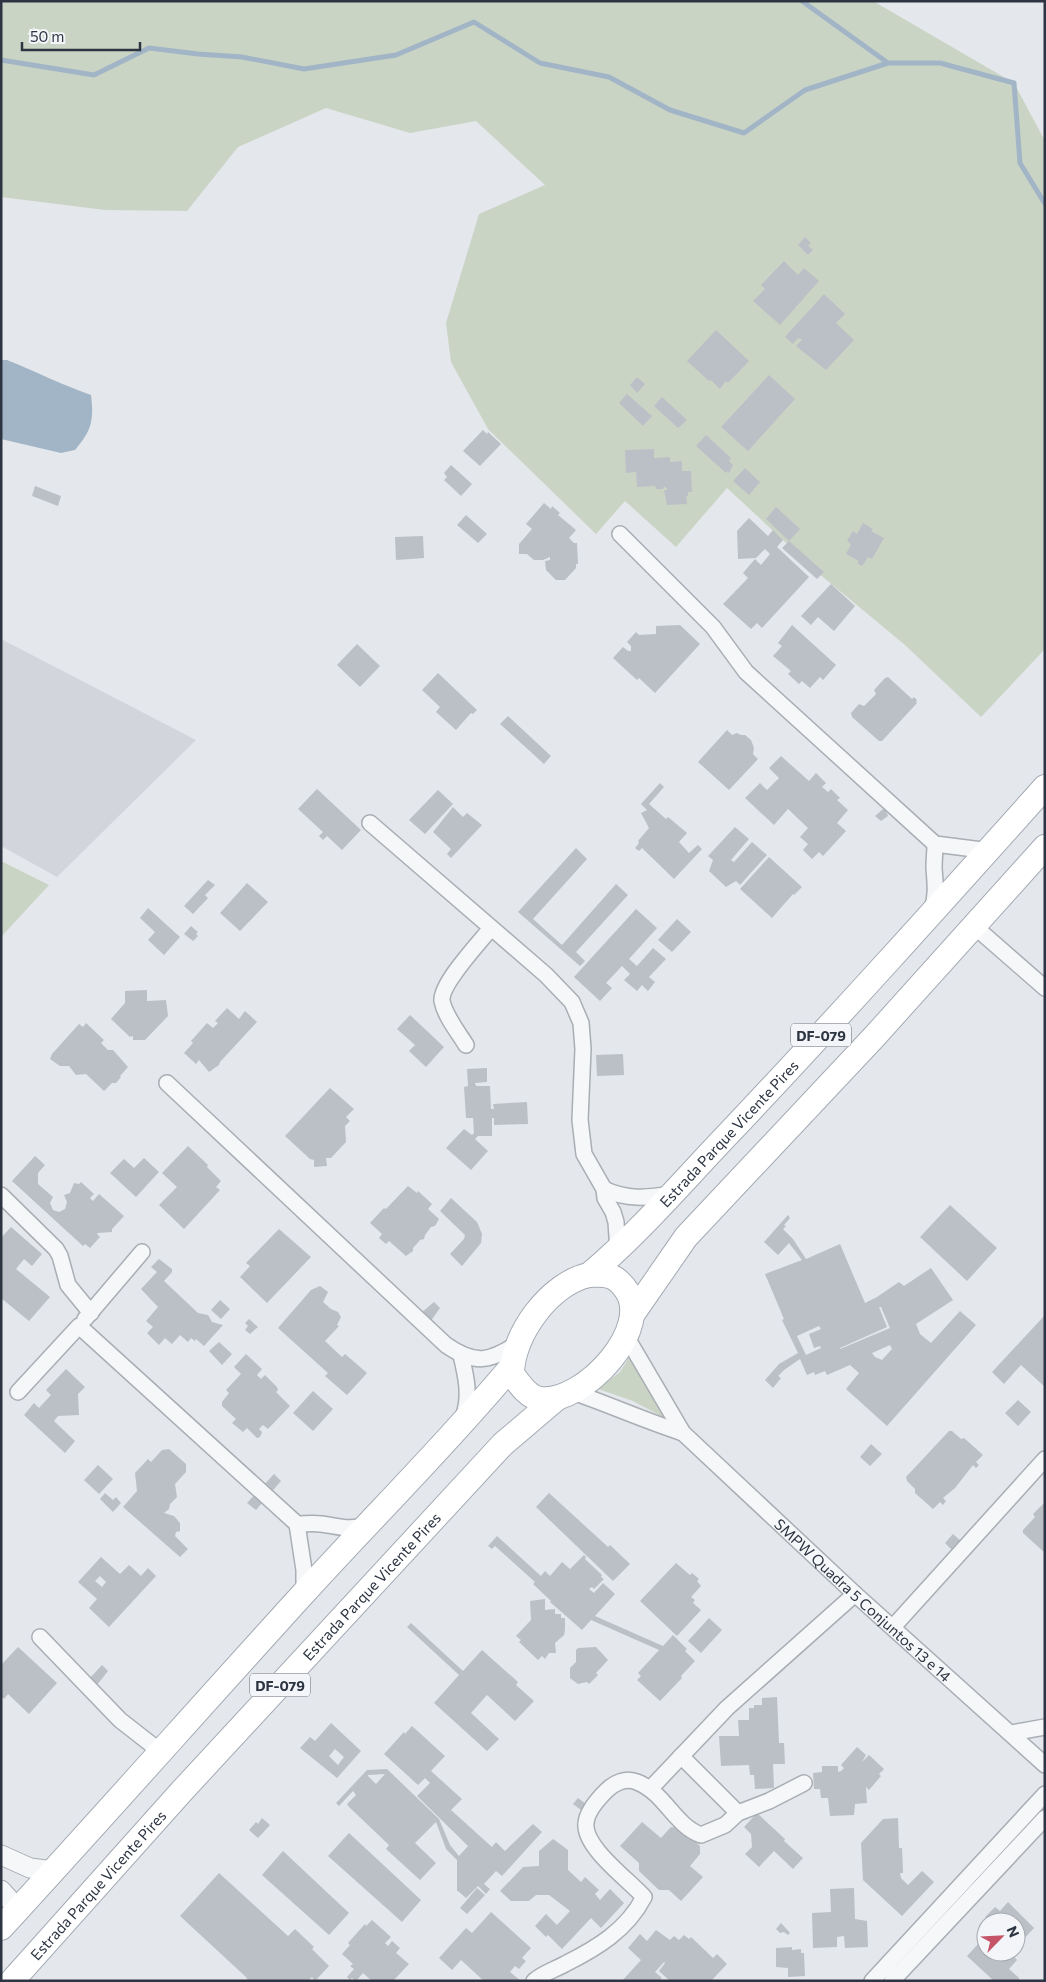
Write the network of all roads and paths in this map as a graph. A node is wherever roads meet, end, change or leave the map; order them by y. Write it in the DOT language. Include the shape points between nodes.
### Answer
graph roads {
  1 [pos="620,534"];
  2 [pos="1045,787"];
  3 [pos="370,823"];
  4 [pos="935,844"];
  5 [pos="1045,847"];
  6 [pos="990,848"];
  7 [pos="930,914"];
  8 [pos="974,926"];
  9 [pos="492,928"];
  10 [pos="1045,988"];
  11 [pos="466,1045"];
  12 [pos="167,1083"];
  13 [pos="604,1189"];
  14 [pos="671,1194"];
  15 [pos="1,1196"];
  16 [pos="618,1251"];
  17 [pos="142,1252"];
  18 [pos="589,1275"];
  19 [pos="90,1313"];
  20 [pos="629,1325"];
  21 [pos="79,1326"];
  22 [pos="515,1354"];
  23 [pos="461,1355"];
  24 [pos="18,1392"];
  25 [pos="565,1395"];
  26 [pos="459,1427"];
  27 [pos="683,1433"];
  28 [pos="1045,1460"];
  29 [pos="297,1524"];
  30 [pos="367,1525"];
  31 [pos="304,1593"];
  32 [pos="855,1594"];
  33 [pos="893,1627"];
  34 [pos="40,1636"];
  35 [pos="1045,1727"];
  36 [pos="1011,1733"];
  37 [pos="161,1752"];
  38 [pos="681,1756"];
  39 [pos="1045,1765"];
  40 [pos="804,1783"];
  41 [pos="651,1788"];
  42 [pos="1045,1794"];
  43 [pos="738,1813"];
  44 [pos="1045,1818"];
  45 [pos="1,1855"];
  46 [pos="54,1871"];
  47 [pos="984,1871"];
  48 [pos="1,1890"];
  49 [pos="18,1909"];
  50 [pos="1,1928"];
  51 [pos="12,1981"];
  52 [pos="534,1981"];
  53 [pos="872,1981"];
  54 [pos="892,1981"];
  1 -- 4 [label="street" via="714,627 746,672"];
  2 -- 6 [label="main road, Estrada Parque Vicente Pires / DF-079"];
  3 -- 9 [label="street"];
  4 -- 6 [label="street" via="982,850"];
  4 -- 7 [label="street" via="936,899"];
  5 -- 8 [label="main road, DF-079"];
  6 -- 7 [label="main road, Estrada Parque Vicente Pires / DF-079"];
  7 -- 14 [label="main road, Estrada Parque Vicente Pires / DF-079" via="798,1061"];
  8 -- 10 [label="street"];
  8 -- 20 [label="main road, DF-079" via="686,1238"];
  9 -- 11 [label="street" via="442,994 448,1015"];
  9 -- 13 [label="street" via="565,994 576,1010 581,1023 583,1049 580,1120 584,1154"];
  12 -- 23 [label="street" via="446,1345"];
  13 -- 14 [label="street" via="626,1196"];
  13 -- 16 [label="street" via="616,1222"];
  14 -- 16 [label="main road, Estrada Parque Vicente Pires / DF-079"];
  15 -- 19 [label="street" via="56,1249 68,1285"];
  16 -- 18 [label="main road, Estrada Parque Vicente Pires / DF-079"];
  17 -- 19 [label="street"];
  18 -- 20 [label="main road" via="610,1276 629,1293 633,1302"];
  18 -- 22 [label="main road, DF-079" via="581,1276 547,1300 529,1321"];
  19 -- 21 [label="street"];
  20 -- 25 [label="main road, DF-079" via="607,1364"];
  20 -- 27 [label="street, SMPW Quadra 5 Conjuntos 13 e 14"];
  21 -- 24 [label="street"];
  21 -- 29 [label="street"];
  22 -- 23 [label="street" via="474,1358"];
  22 -- 25 [label="main road" via="512,1374 530,1395 539,1399"];
  22 -- 26 [label="main road, DF-079"];
  23 -- 26 [label="street" via="468,1405"];
  25 -- 27 [label="street, SMPW Quadra 5 Conjuntos 13 e 14" via="606,1403 636,1418"];
  25 -- 51 [label="main road, Estrada Parque Vicente Pires / DF-079" via="503,1444 187,1785"];
  26 -- 30 [label="main road, DF-079"];
  27 -- 32 [label="street, SMPW Quadra 5 Conjuntos 13 e 14"];
  28 -- 33 [label="street"];
  29 -- 30 [label="street" via="347,1529"];
  29 -- 31 [label="street"];
  30 -- 31 [label="main road, DF-079"];
  31 -- 37 [label="main road, DF-079"];
  32 -- 33 [label="street, SMPW Quadra 5 Conjuntos 13 e 14"];
  32 -- 38 [label="street" via="727,1708"];
  33 -- 36 [label="street, SMPW Quadra 5 Conjuntos 13 e 14"];
  34 -- 37 [label="street" via="120,1720"];
  35 -- 36 [label="street"];
  36 -- 39 [label="street, SMPW Quadra 5 Conjuntos 13 e 14"];
  37 -- 46 [label="main road, DF-079"];
  38 -- 41 [label="street"];
  38 -- 43 [label="street"];
  40 -- 43 [label="street"];
  41 -- 43 [label="street" via="682,1823 701,1835 725,1825"];
  41 -- 52 [label="street" via="635,1781 617,1783 588,1812 586,1823 591,1841 644,1897 636,1913 607,1940"];
  42 -- 47 [label="street"];
  44 -- 47 [label="street"];
  45 -- 46 [label="street" via="30,1868"];
  46 -- 49 [label="main road, DF-079"];
  47 -- 53 [label="street"];
  47 -- 54 [label="street"];
  48 -- 49 [label="street"];
  49 -- 50 [label="main road, DF-079"];
}
